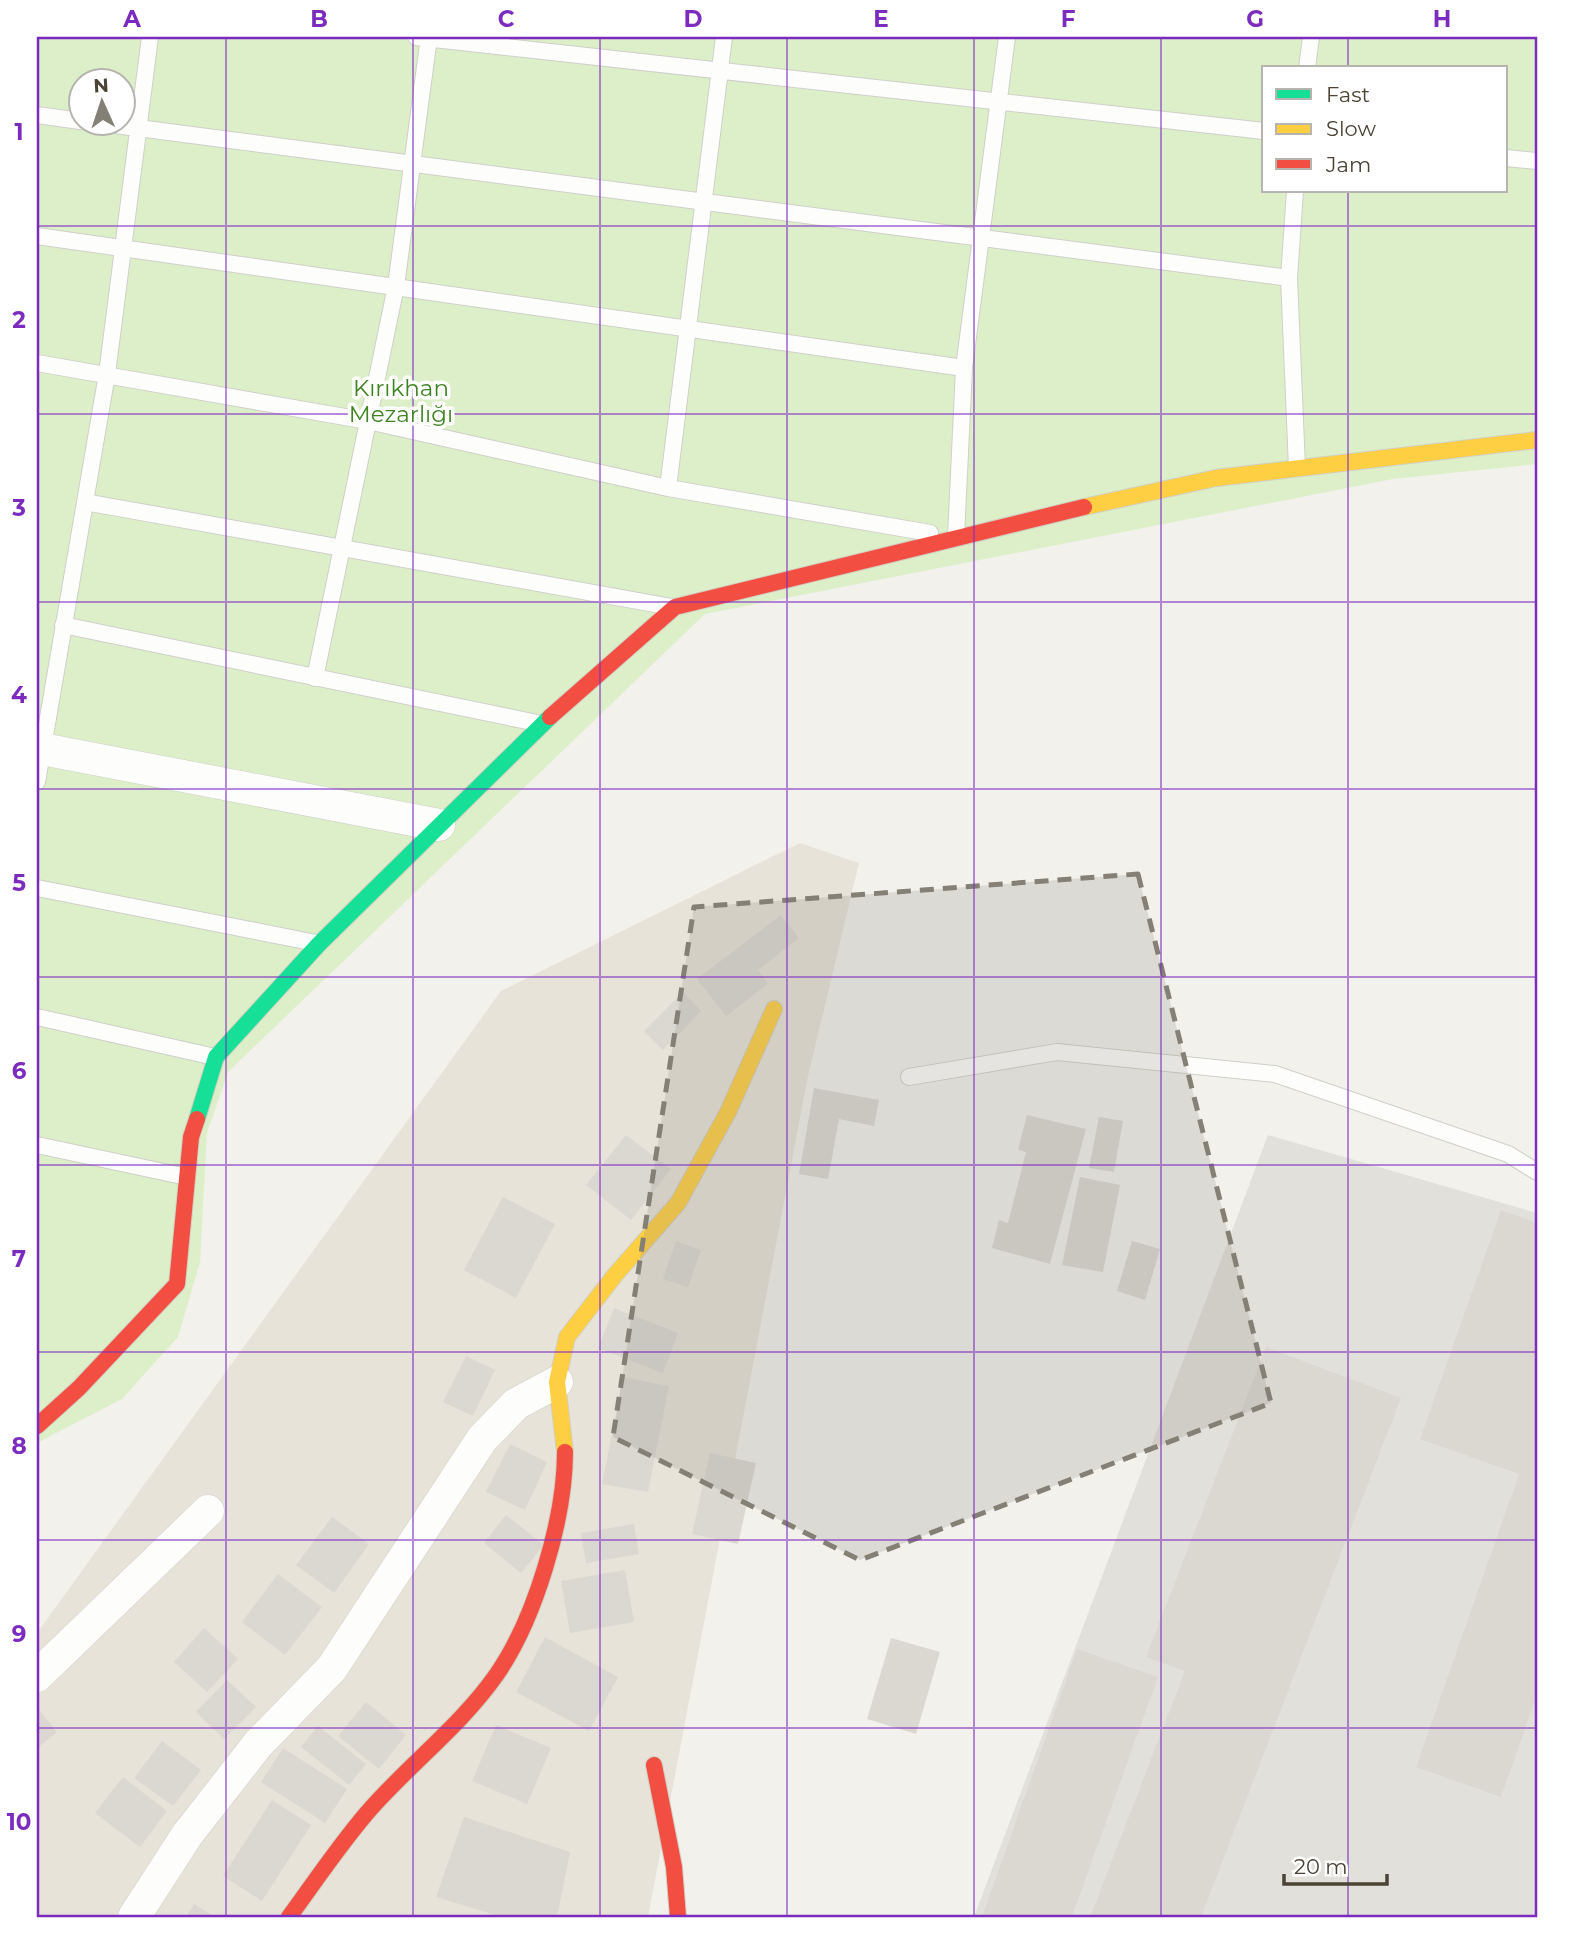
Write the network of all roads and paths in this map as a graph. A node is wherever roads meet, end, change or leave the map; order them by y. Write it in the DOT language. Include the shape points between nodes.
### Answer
graph roads {
  1 [pos="150,37"];
  2 [pos="425,37"];
  3 [pos="724,37"];
  4 [pos="1007,37"];
  5 [pos="1311,37"];
  6 [pos="1307,66"];
  7 [pos="720,70"];
  8 [pos="999,102"];
  9 [pos="37,115"];
  10 [pos="66,119"];
  11 [pos="138,128"];
  12 [pos="1262,131"];
  13 [pos="1508,158"];
  14 [pos="1537,161"];
  15 [pos="413,164"];
  16 [pos="1295,192"];
  17 [pos="703,201"];
  18 [pos="37,236"];
  19 [pos="981,237"];
  20 [pos="123,247"];
  21 [pos="1289,278"];
  22 [pos="396,286"];
  23 [pos="687,328"];
  24 [pos="37,363"];
  25 [pos="964,368"];
  26 [pos="107,374"];
  27 [pos="368,421"];
  28 [pos="1537,440"];
  29 [pos="1297,468"];
  30 [pos="668,488"];
  31 [pos="85,502"];
  32 [pos="957,537"];
  33 [pos="342,549"];
  34 [pos="675,607"];
  35 [pos="64,625"];
  36 [pos="315,678"];
  37 [pos="543,725"];
  38 [pos="40,746"];
  39 [pos="37,782"];
  40 [pos="439,825"];
  41 [pos="37,888"];
  42 [pos="320,944"];
  43 [pos="774,1009"];
  44 [pos="37,1017"];
  45 [pos="216,1057"];
  46 [pos="909,1077"];
  47 [pos="37,1145"];
  48 [pos="1537,1172"];
  49 [pos="187,1177"];
  50 [pos="557,1382"];
  51 [pos="39,1422"];
  52 [pos="208,1511"];
  53 [pos="37,1676"];
  54 [pos="654,1765"];
  55 [pos="134,1917"];
  56 [pos="289,1917"];
  57 [pos="678,1917"];
  1 -- 11 [label="lane"];
  2 -- 7 [label="lane"];
  2 -- 15 [label="lane"];
  3 -- 7 [label="lane"];
  4 -- 8 [label="lane"];
  5 -- 6 [label="lane"];
  7 -- 8 [label="lane"];
  7 -- 17 [label="lane"];
  8 -- 12 [label="lane"];
  8 -- 19 [label="lane"];
  9 -- 10 [label="lane"];
  11 -- 15 [label="lane"];
  11 -- 20 [label="lane"];
  13 -- 14 [label="lane"];
  15 -- 17 [label="lane"];
  15 -- 22 [label="lane"];
  16 -- 21 [label="lane"];
  17 -- 19 [label="lane"];
  17 -- 23 [label="lane"];
  18 -- 20 [label="lane"];
  19 -- 21 [label="lane"];
  19 -- 25 [label="lane"];
  20 -- 22 [label="lane"];
  20 -- 26 [label="lane"];
  21 -- 29 [label="lane"];
  22 -- 23 [label="lane"];
  22 -- 27 [label="lane"];
  23 -- 25 [label="lane"];
  23 -- 30 [label="lane"];
  24 -- 26 [label="lane"];
  25 -- 32 [label="lane"];
  26 -- 27 [label="lane"];
  26 -- 31 [label="lane"];
  27 -- 30 [label="lane"];
  27 -- 33 [label="lane"];
  28 -- 29 [label="street"];
  29 -- 32 [label="street" via="1216,478"];
  30 -- 32 [label="lane"];
  31 -- 33 [label="lane"];
  31 -- 35 [label="lane"];
  32 -- 34 [label="street"];
  33 -- 34 [label="lane"];
  33 -- 36 [label="lane"];
  34 -- 37 [label="street"];
  35 -- 36 [label="lane"];
  35 -- 38 [label="lane"];
  36 -- 37 [label="lane"];
  37 -- 40 [label="street"];
  38 -- 39 [label="lane"];
  38 -- 40 [label="street"];
  40 -- 42 [label="street"];
  41 -- 42 [label="lane"];
  42 -- 45 [label="street"];
  43 -- 50 [label="street" via="728,1112 677,1203 567,1337"];
  44 -- 45 [label="lane"];
  45 -- 49 [label="street" via="191,1137"];
  46 -- 48 [label="lane" via="1057,1052 1275,1074 1508,1154"];
  47 -- 49 [label="lane"];
  49 -- 51 [label="street" via="177,1284"];
  50 -- 55 [label="street" via="516,1404 482,1438 332,1668 258,1744 187,1835"];
  50 -- 56 [label="street" via="565,1455 555,1529 527,1619 497,1674 366,1814"];
  52 -- 53 [label="street"];
  54 -- 57 [label="street" via="674,1867"];
}
